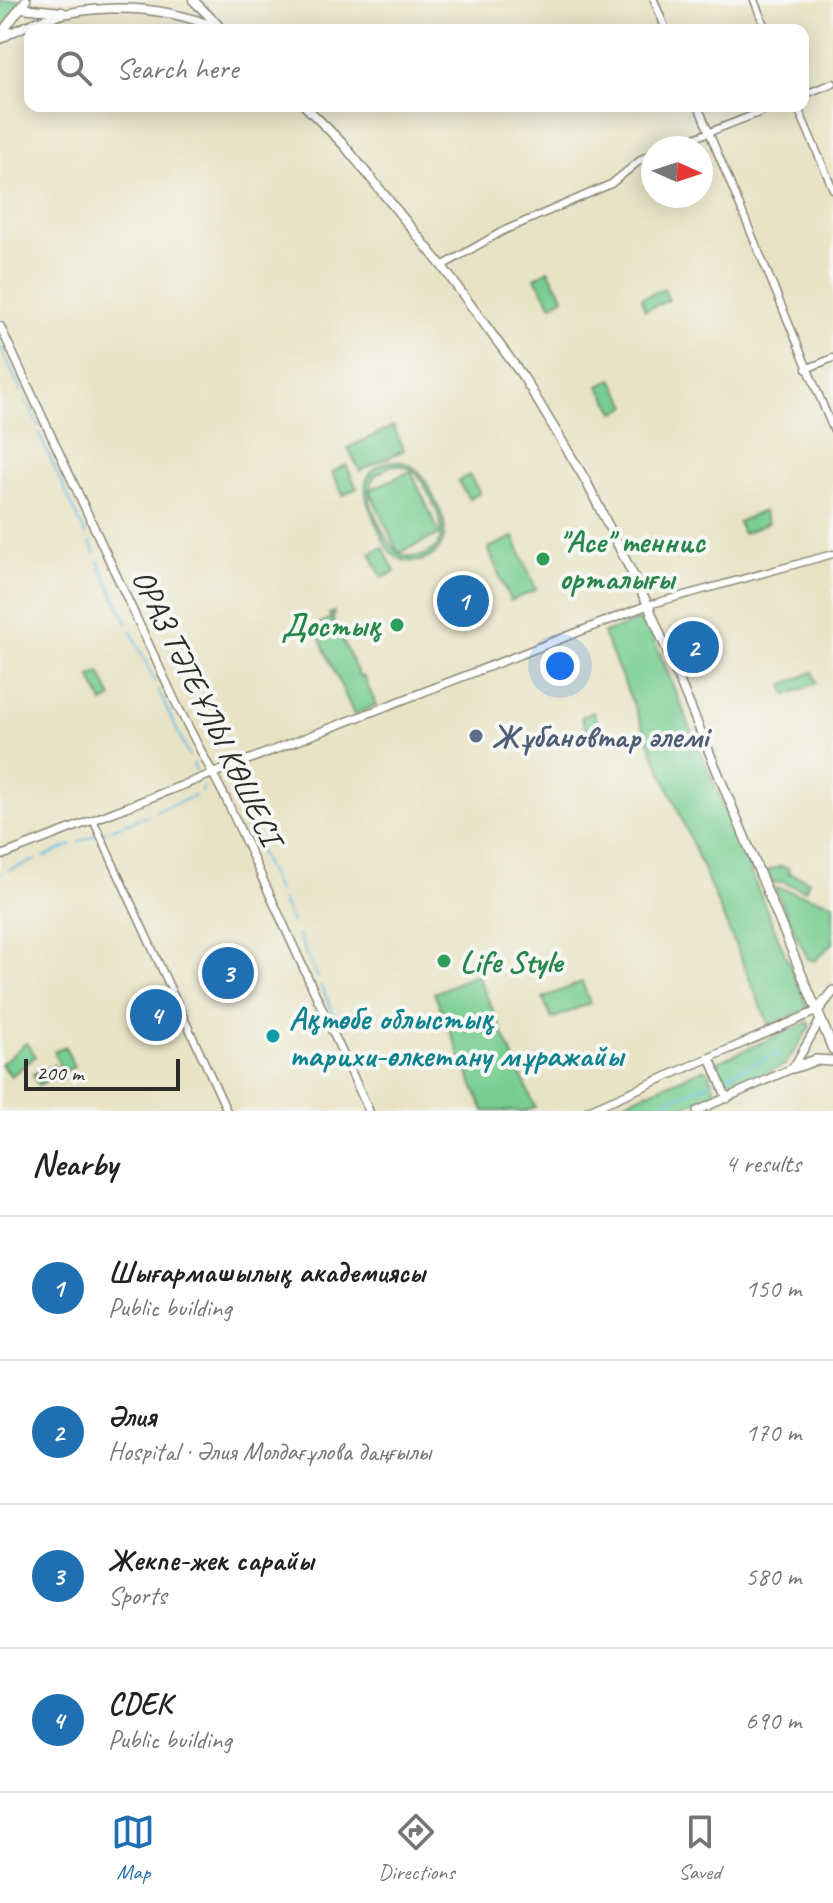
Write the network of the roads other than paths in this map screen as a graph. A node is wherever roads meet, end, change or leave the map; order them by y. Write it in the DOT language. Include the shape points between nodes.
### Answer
graph roads {
  1 [pos="193,0"];
  2 [pos="654,0"];
  3 [pos="754,0"];
  4 [pos="24,4"];
  5 [pos="66,13"];
  6 [pos="31,24"];
  7 [pos="208,24"];
  8 [pos="216,24"];
  9 [pos="664,24"];
  10 [pos="764,24"];
  11 [pos="24,27"];
  12 [pos="0,37"];
  13 [pos="833,83"];
  14 [pos="809,93"];
  15 [pos="311,112"];
  16 [pos="700,112"];
  17 [pos="761,112"];
  18 [pos="800,112"];
  19 [pos="709,133"];
  20 [pos="701,136"];
  21 [pos="641,160"];
  22 [pos="833,189"];
  23 [pos="442,266"];
  24 [pos="0,326"];
  25 [pos="833,358"];
  26 [pos="806,369"];
  27 [pos="833,429"];
  28 [pos="833,554"];
  29 [pos="648,605"];
  30 [pos="212,774"];
  31 [pos="94,822"];
  32 [pos="0,856"];
  33 [pos="833,991"];
  34 [pos="819,1015"];
  35 [pos="833,1049"];
  36 [pos="710,1058"];
  37 [pos="833,1061"];
  38 [pos="793,1068"];
  39 [pos="727,1099"];
  40 [pos="227,1111"];
  41 [pos="369,1111"];
  42 [pos="587,1111"];
  43 [pos="697,1111"];
  1 -- 8 [label="main road"];
  2 -- 9 [label="street"];
  3 -- 10 [label="street"];
  4 -- 5 [label="main road"];
  4 -- 12 [label="main road"];
  5 -- 6 [label="main road"];
  5 -- 7 [label="main road" via="112,4 149,6"];
  11 -- 12 [label="main road"];
  13 -- 14 [label="street"];
  15 -- 23 [label="main road"];
  16 -- 19 [label="street"];
  17 -- 19 [label="street"];
  18 -- 22 [label="street"];
  19 -- 20 [label="street"];
  19 -- 26 [label="street"];
  21 -- 23 [label="street" via="611,184 503,231"];
  23 -- 29 [label="main road" via="546,412"];
  24 -- 30 [label="street, ОРАЗ ТӘТЕҰЛЫ КӨШЕСІ"];
  25 -- 26 [label="street"];
  26 -- 27 [label="street"];
  28 -- 29 [label="street"];
  29 -- 30 [label="street"];
  29 -- 34 [label="main road"];
  30 -- 31 [label="street"];
  30 -- 41 [label="street, ОРАЗ ТӘТЕҰЛЫ КӨШЕСІ"];
  31 -- 32 [label="street"];
  31 -- 40 [label="street"];
  33 -- 34 [label="main road"];
  34 -- 35 [label="main road"];
  34 -- 36 [label="street"];
  34 -- 38 [label="street"];
  36 -- 39 [label="street"];
  36 -- 42 [label="street"];
  37 -- 38 [label="main road"];
  38 -- 39 [label="street"];
  39 -- 43 [label="street"];
}
